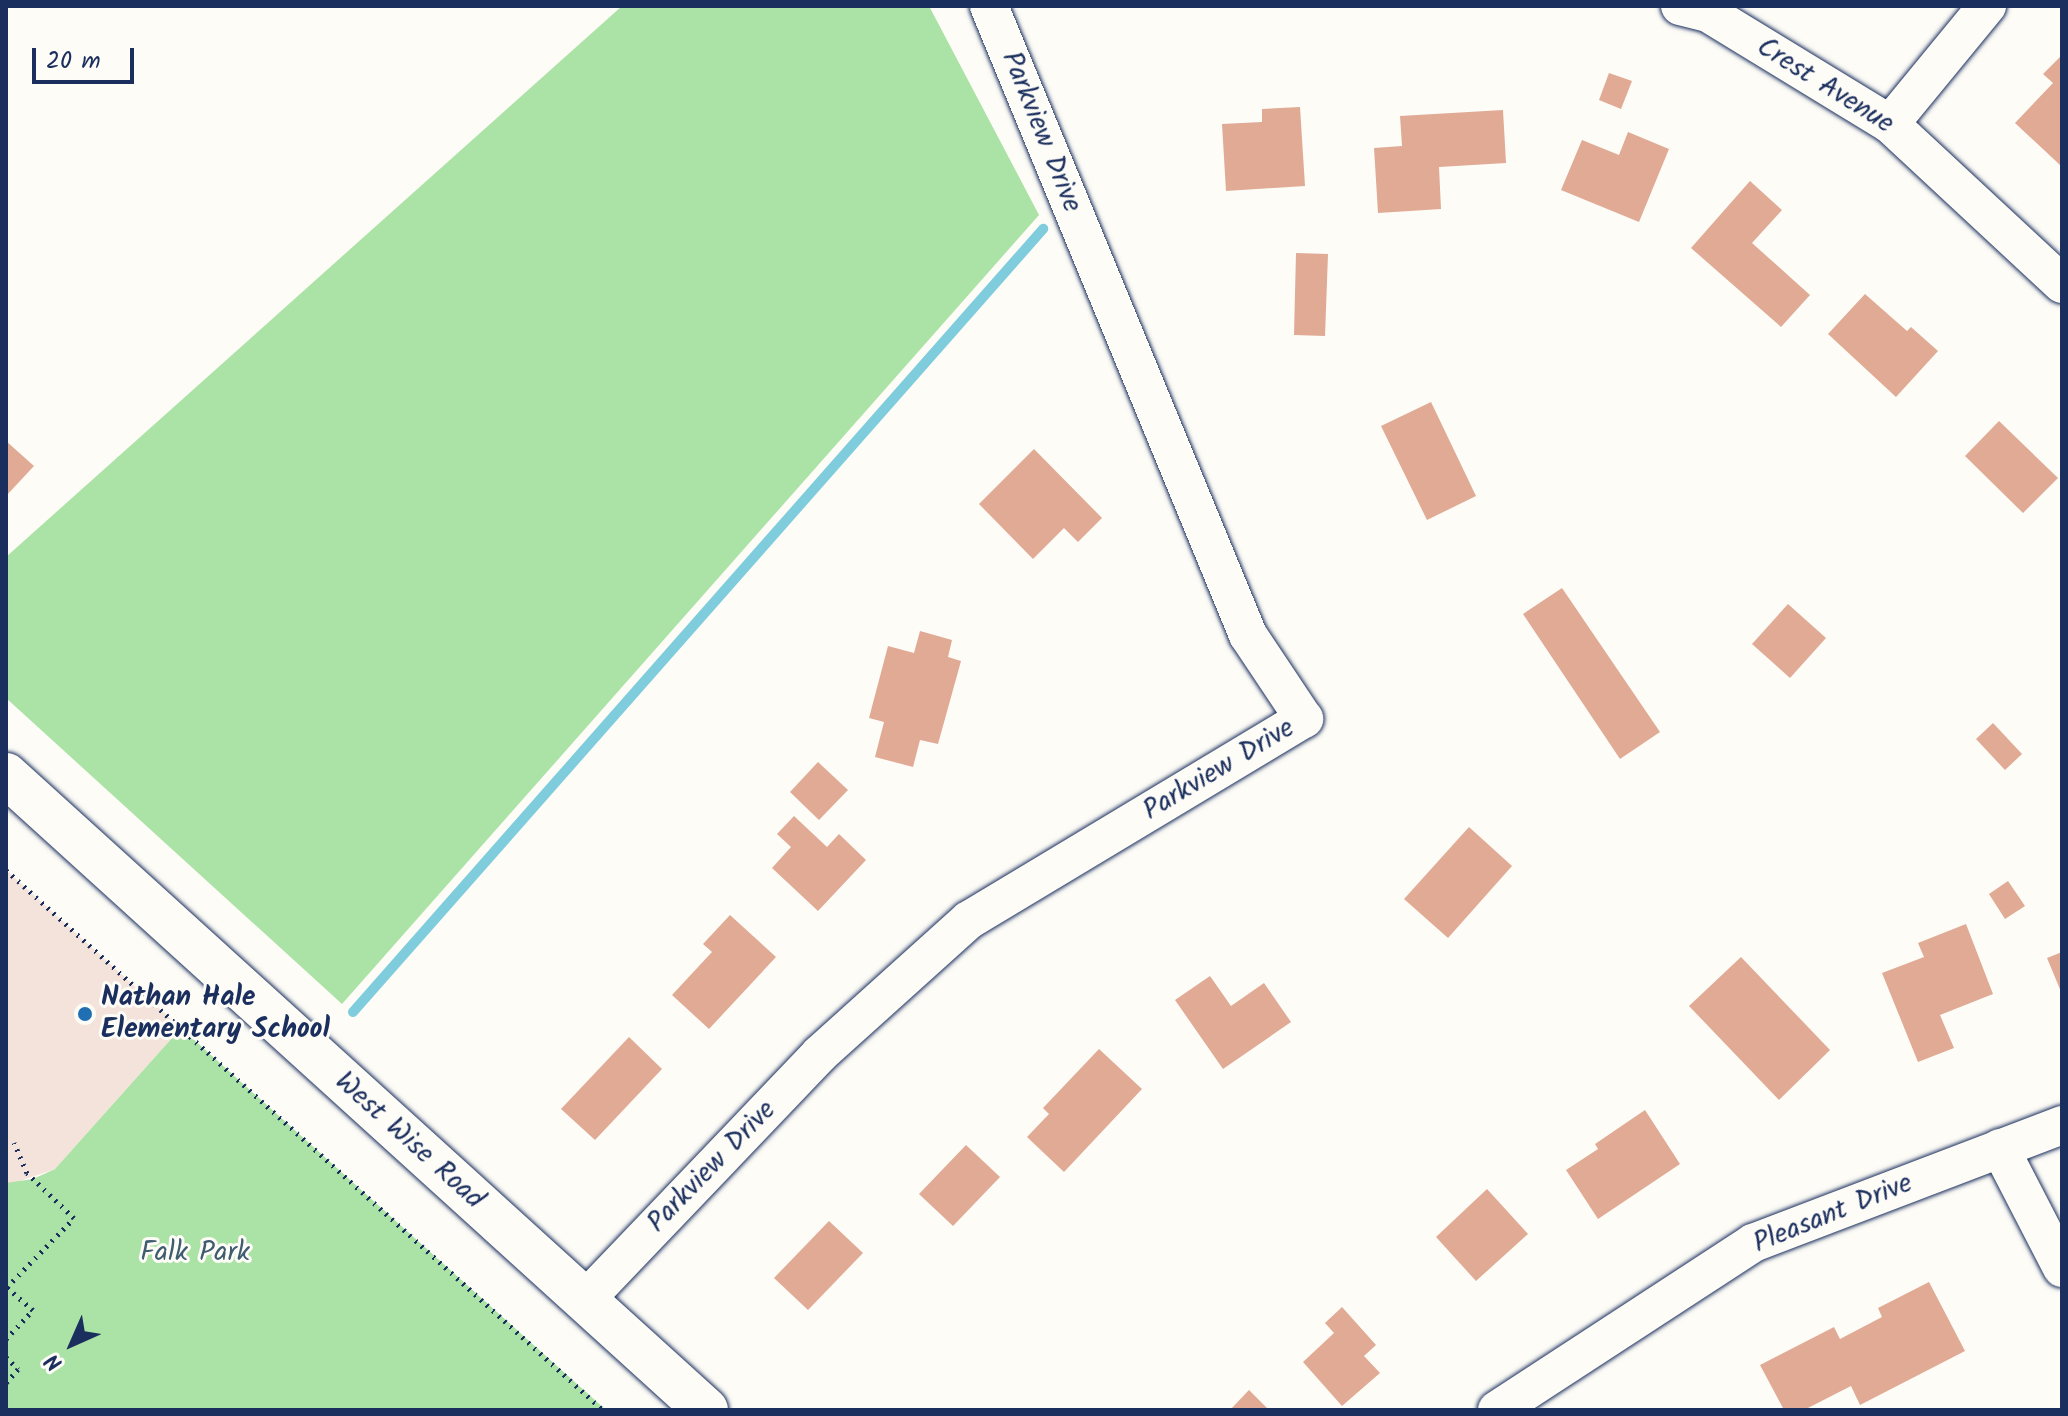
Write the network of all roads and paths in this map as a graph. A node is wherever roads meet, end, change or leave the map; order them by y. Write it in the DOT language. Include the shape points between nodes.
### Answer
graph roads {
  1 [pos="989,6"];
  2 [pos="1680,6"];
  3 [pos="1987,6"];
  4 [pos="1890,124"];
  5 [pos="2062,284"];
  6 [pos="6,775"];
  7 [pos="6,870"];
  8 [pos="2062,1125"];
  9 [pos="14,1143"];
  10 [pos="2000,1148"];
  11 [pos="2062,1268"];
  12 [pos="585,1300"];
  13 [pos="6,1339"];
  14 [pos="6,1357"];
  15 [pos="6,1383"];
  16 [pos="603,1410"];
  17 [pos="706,1410"];
  18 [pos="1497,1410"];
  1 -- 12 [label="street, Parkview Drive" via="1248,635 1304,719 969,920 820,1054"];
  2 -- 4 [label="street, Crest Avenue" via="1708,13"];
  3 -- 4 [label="street"];
  4 -- 5 [label="street, Crest Avenue"];
  6 -- 12 [label="street, West Wise Road"];
  7 -- 16 [label="path"];
  8 -- 10 [label="street, Pleasant Drive"];
  9 -- 13 [label="path" via="27,1173 74,1218 7,1287 33,1310"];
  10 -- 11 [label="street"];
  10 -- 18 [label="street, Pleasant Drive" via="1753,1243"];
  12 -- 17 [label="street, West Wise Road"];
  14 -- 15 [label="path" via="18,1369"];
}
